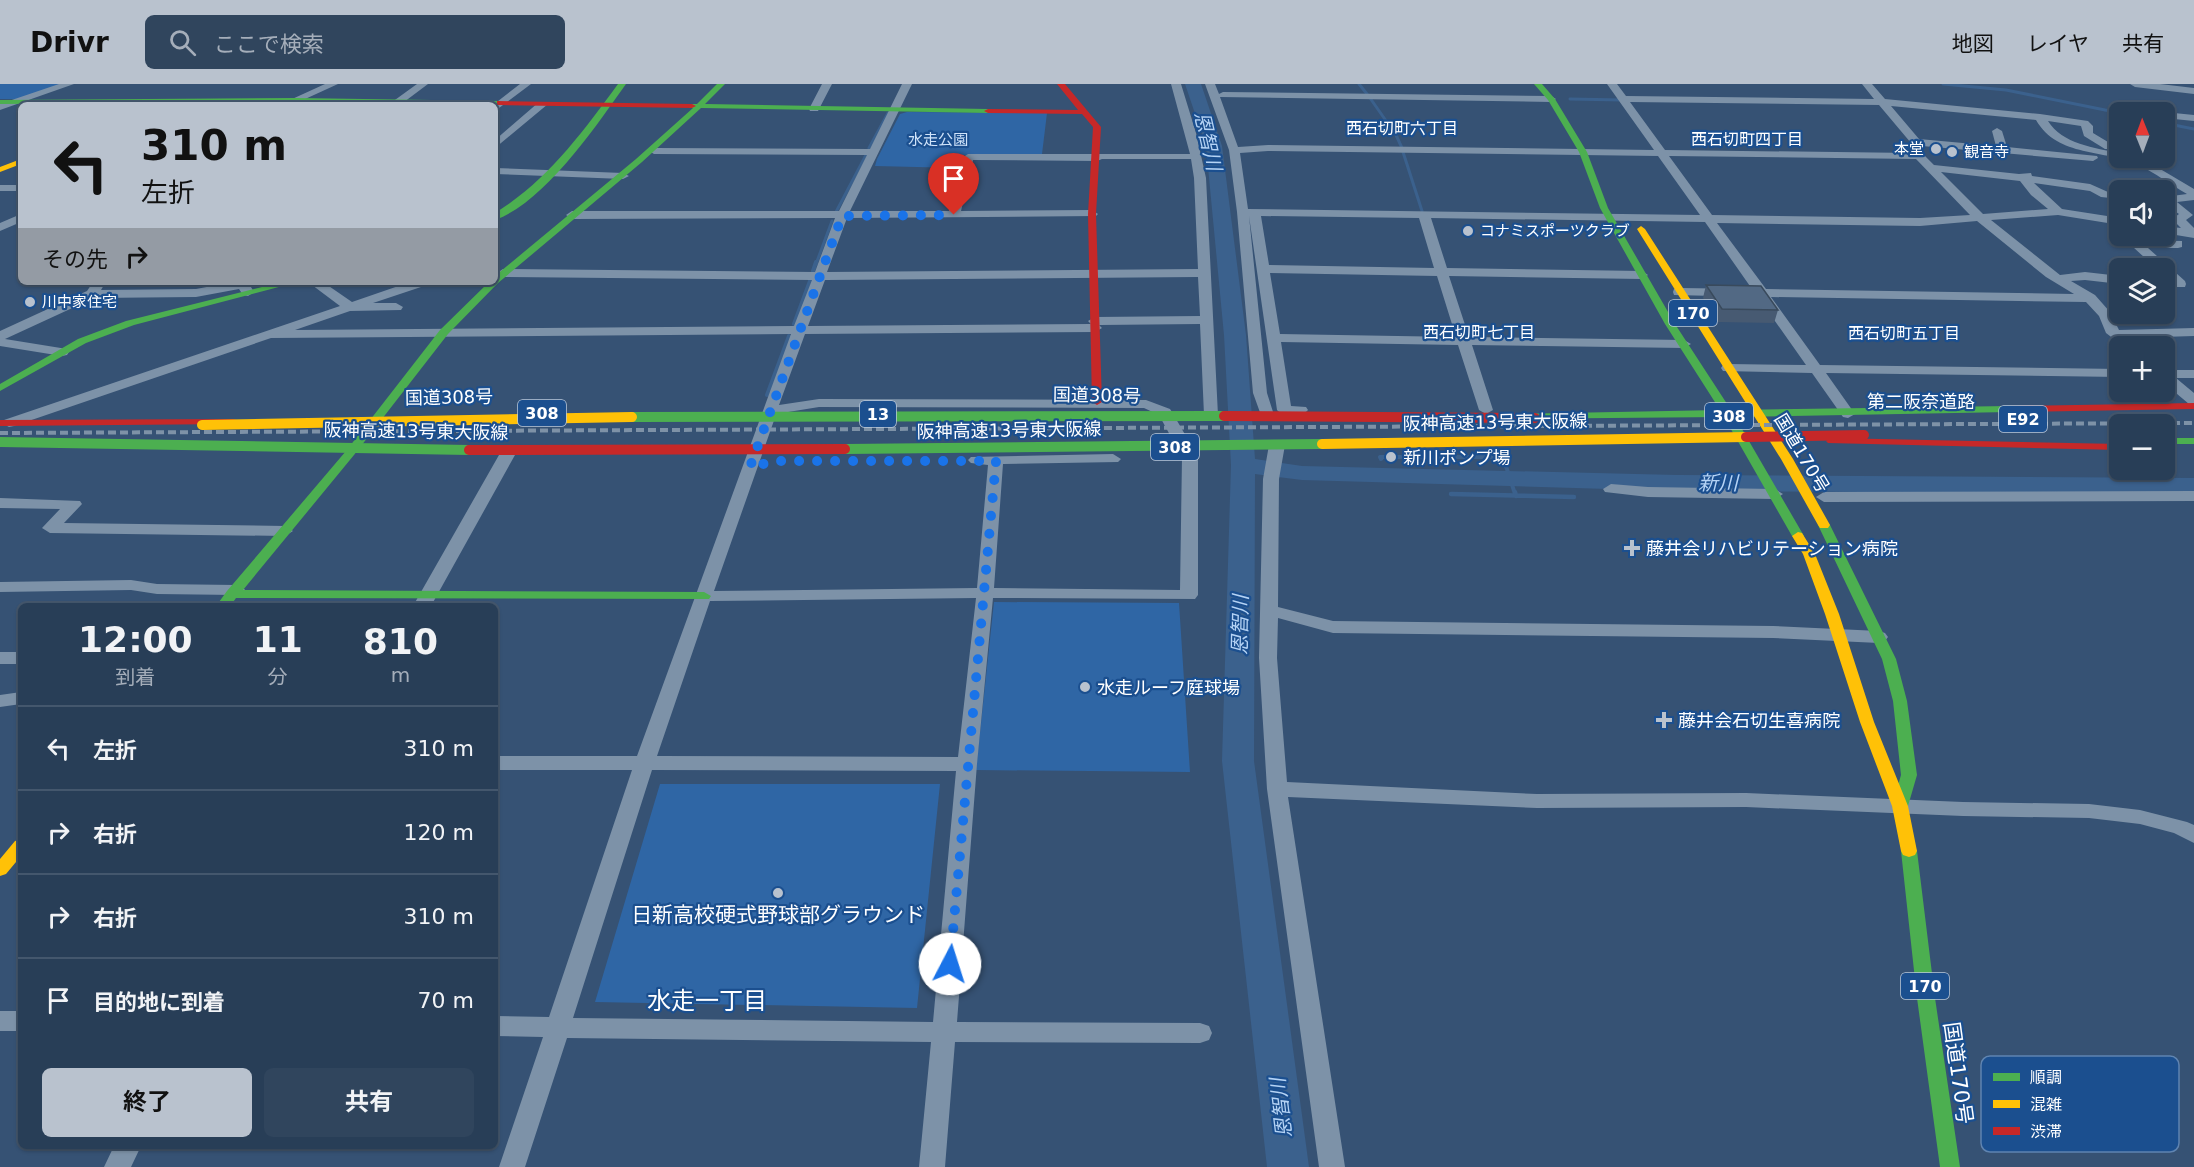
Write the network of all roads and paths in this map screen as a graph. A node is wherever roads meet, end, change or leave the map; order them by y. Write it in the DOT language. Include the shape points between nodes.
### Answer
graph roads {
  1 [pos="69,84"];
  2 [pos="333,84"];
  3 [pos="423,84"];
  4 [pos="526,84"];
  5 [pos="622,84"];
  6 [pos="721,84"];
  7 [pos="827,84"];
  8 [pos="907,84"];
  9 [pos="1061,84"];
  10 [pos="1176,84"];
  11 [pos="1210,84"];
  12 [pos="1530,84"];
  13 [pos="1538,84"];
  14 [pos="1546,84"];
  15 [pos="1553,84"];
  16 [pos="1612,84"];
  17 [pos="1866,84"];
  18 [pos="2135,84"];
  19 [pos="2153,86"];
  20 [pos="197,87"];
  21 [pos="2194,91"];
  22 [pos="1223,94"];
  23 [pos="1546,99"];
  24 [pos="1623,99"];
  25 [pos="17,101"];
  26 [pos="0,102"];
  27 [pos="88,102"];
  28 [pos="161,102"];
  29 [pos="290,102"];
  30 [pos="397,102"];
  31 [pos="1882,102"];
  32 [pos="543,104"];
  33 [pos="498,106"];
  34 [pos="606,106"];
  35 [pos="0,107"];
  36 [pos="700,108"];
  37 [pos="814,109"];
  38 [pos="896,110"];
  39 [pos="1086,112"];
  40 [pos="1559,112"];
  41 [pos="2040,117"];
  42 [pos="2175,117"];
  43 [pos="2194,118"];
  44 [pos="1997,131"];
  45 [pos="498,142"];
  46 [pos="1916,142"];
  47 [pos="2076,145"];
  48 [pos="2109,146"];
  49 [pos="1234,150"];
  50 [pos="2003,150"];
  51 [pos="654,151"];
  52 [pos="875,152"];
  53 [pos="1583,152"];
  54 [pos="1662,153"];
  55 [pos="18,154"];
  56 [pos="2027,154"];
  57 [pos="2109,154"];
  58 [pos="1919,156"];
  59 [pos="2060,156"];
  60 [pos="1096,157"];
  61 [pos="1187,157"];
  62 [pos="2099,160"];
  63 [pos="0,161"];
  64 [pos="18,162"];
  65 [pos="1931,168"];
  66 [pos="2152,168"];
  67 [pos="0,170"];
  68 [pos="498,171"];
  69 [pos="553,174"];
  70 [pos="623,176"];
  71 [pos="2167,176"];
  72 [pos="2023,177"];
  73 [pos="2194,178"];
  74 [pos="0,188"];
  75 [pos="18,188"];
  76 [pos="2109,195"];
  77 [pos="2194,196"];
  78 [pos="1249,212"];
  79 [pos="2058,212"];
  80 [pos="1423,213"];
  81 [pos="1092,214"];
  82 [pos="498,215"];
  83 [pos="572,215"];
  84 [pos="954,215"];
  85 [pos="842,216"];
  86 [pos="1610,216"];
  87 [pos="1633,217"];
  88 [pos="1979,217"];
  89 [pos="1708,218"];
  90 [pos="18,219"];
  91 [pos="2109,220"];
  92 [pos="0,227"];
  93 [pos="18,228"];
  94 [pos="2175,231"];
  95 [pos="2194,234"];
  96 [pos="2139,246"];
  97 [pos="1262,269"];
  98 [pos="1443,272"];
  99 [pos="500,273"];
  100 [pos="1199,273"];
  101 [pos="1094,274"];
  102 [pos="1642,275"];
  103 [pos="820,276"];
  104 [pos="2058,279"];
  105 [pos="2109,279"];
  106 [pos="2175,284"];
  107 [pos="2180,284"];
  108 [pos="238,285"];
  109 [pos="244,285"];
  110 [pos="280,285"];
  111 [pos="318,285"];
  112 [pos="413,285"];
  113 [pos="489,285"];
  114 [pos="2194,286"];
  115 [pos="95,288"];
  116 [pos="248,292"];
  117 [pos="1679,292"];
  118 [pos="1760,294"];
  119 [pos="2090,298"];
  120 [pos="351,307"];
  121 [pos="396,307"];
  122 [pos="1205,320"];
  123 [pos="1095,324"];
  124 [pos="800,330"];
  125 [pos="444,332"];
  126 [pos="2194,332"];
  127 [pos="271,334"];
  128 [pos="2117,334"];
  129 [pos="0,336"];
  130 [pos="2119,336"];
  131 [pos="1272,338"];
  132 [pos="1465,341"];
  133 [pos="0,342"];
  134 [pos="1684,344"];
  135 [pos="62,352"];
  136 [pos="1728,368"];
  137 [pos="1814,369"];
  138 [pos="2109,373"];
  139 [pos="2194,374"];
  140 [pos="2175,375"];
  141 [pos="2175,385"];
  142 [pos="0,388"];
  143 [pos="2194,401"];
  144 [pos="1097,402"];
  145 [pos="2194,406"];
  146 [pos="1486,410"];
  147 [pos="771,411"];
  148 [pos="1919,413"];
  149 [pos="2194,413"];
  150 [pos="1848,414"];
  151 [pos="1211,415"];
  152 [pos="1237,415"];
  153 [pos="1265,416"];
  154 [pos="1729,416"];
  155 [pos="376,417"];
  156 [pos="1085,417"];
  157 [pos="1666,417"];
  158 [pos="1757,417"];
  159 [pos="2194,419"];
  160 [pos="186,425"];
  161 [pos="2,426"];
  162 [pos="2109,434"];
  163 [pos="2175,434"];
  164 [pos="2194,434"];
  165 [pos="1771,438"];
  166 [pos="1664,441"];
  167 [pos="1744,441"];
  168 [pos="2109,441"];
  169 [pos="2175,441"];
  170 [pos="2194,441"];
  171 [pos="0,442"];
  172 [pos="110,442"];
  173 [pos="1941,442"];
  174 [pos="1269,443"];
  175 [pos="1084,444"];
  176 [pos="2109,447"];
  177 [pos="2175,447"];
  178 [pos="2194,447"];
  179 [pos="0,448"];
  180 [pos="1302,448"];
  181 [pos="350,453"];
  182 [pos="507,455"];
  183 [pos="795,457"];
  184 [pos="1190,457"];
  185 [pos="752,460"];
  186 [pos="996,461"];
  187 [pos="1771,487"];
  188 [pos="1611,489"];
  189 [pos="2194,496"];
  190 [pos="1824,497"];
  191 [pos="0,503"];
  192 [pos="285,531"];
  193 [pos="0,587"];
  194 [pos="234,592"];
  195 [pos="985,593"];
  196 [pos="704,596"];
  197 [pos="425,600"];
  198 [pos="225,603"];
  199 [pos="1270,609"];
  200 [pos="1839,634"];
  201 [pos="1879,637"];
  202 [pos="0,658"];
  203 [pos="18,658"];
  204 [pos="18,698"];
  205 [pos="0,701"];
  206 [pos="498,763"];
  207 [pos="645,764"];
  208 [pos="967,764"];
  209 [pos="1277,789"];
  210 [pos="1900,806"];
  211 [pos="2194,835"];
  212 [pos="18,849"];
  213 [pos="0,870"];
  214 [pos="0,1021"];
  215 [pos="18,1021"];
  216 [pos="498,1026"];
  217 [pos="559,1027"];
  218 [pos="944,1030"];
  219 [pos="1200,1033"];
  220 [pos="126,1149"];
  221 [pos="117,1167"];
  222 [pos="512,1167"];
  223 [pos="932,1167"];
  224 [pos="1332,1167"];
  225 [pos="1950,1167"];
  1 -- 25 [label="street"];
  2 -- 29 [label="street"];
  3 -- 30 [label="street"];
  4 -- 33 [label="street"];
  5 -- 34 [label="main road"];
  6 -- 36 [label="main road"];
  7 -- 37 [label="street"];
  8 -- 38 [label="street"];
  9 -- 39 [label="main road"];
  10 -- 122 [label="street" via="1200,178"];
  11 -- 49 [label="street"];
  12 -- 23 [label="main road, 170"];
  13 -- 23 [label="main road, 170"];
  14 -- 23 [label="main road"];
  15 -- 40 [label="main road, 170" via="1562,102"];
  16 -- 24 [label="street"];
  17 -- 31 [label="street"];
  18 -- 19 [label="street"];
  19 -- 21 [label="street"];
  20 -- 28 [label="main road"];
  22 -- 23 [label="street"];
  23 -- 40 [label="main road, 170" via="1548,106"];
  24 -- 31 [label="street"];
  24 -- 54 [label="street"];
  25 -- 26 [label="main road"];
  25 -- 27 [label="main road"];
  25 -- 35 [label="street"];
  31 -- 41 [label="street"];
  31 -- 46 [label="street"];
  32 -- 33 [label="main road"];
  32 -- 34 [label="main road"];
  32 -- 45 [label="street"];
  34 -- 36 [label="main road"];
  34 -- 69 [label="main road"];
  36 -- 37 [label="main road"];
  36 -- 51 [label="main road"];
  37 -- 38 [label="main road"];
  38 -- 39 [label="main road"];
  38 -- 52 [label="street"];
  39 -- 60 [label="main road" via="1097,127"];
  40 -- 53 [label="main road, 国道170号 / 170"];
  41 -- 47 [label="street" via="2045,129"];
  41 -- 48 [label="street" via="2084,123 2088,134"];
  42 -- 43 [label="street"];
  44 -- 50 [label="street"];
  46 -- 50 [label="street"];
  46 -- 58 [label="street"];
  47 -- 57 [label="street"];
  47 -- 59 [label="street" via="2049,145"];
  49 -- 53 [label="street"];
  49 -- 78 [label="street"];
  50 -- 56 [label="street"];
  51 -- 52 [label="street"];
  51 -- 70 [label="main road"];
  52 -- 85 [label="street"];
  53 -- 54 [label="street"];
  53 -- 86 [label="main road, 国道170号 / 170"];
  53 -- 87 [label="main road, 国道170号 / 170" via="1592,157"];
  54 -- 58 [label="street"];
  54 -- 89 [label="street"];
  55 -- 63 [label="main road"];
  56 -- 59 [label="street"];
  56 -- 72 [label="street" via="2028,175"];
  58 -- 65 [label="street"];
  59 -- 62 [label="street"];
  60 -- 61 [label="street"];
  60 -- 81 [label="main road"];
  60 -- 84 [label="street" via="968,157"];
  64 -- 67 [label="main road"];
  65 -- 72 [label="street"];
  65 -- 88 [label="street"];
  66 -- 71 [label="street"];
  68 -- 69 [label="street"];
  69 -- 70 [label="street"];
  69 -- 82 [label="main road"];
  70 -- 83 [label="main road"];
  71 -- 73 [label="street"];
  71 -- 77 [label="street"];
  72 -- 76 [label="street" via="2099,189"];
  72 -- 79 [label="street"];
  74 -- 75 [label="street"];
  77 -- 95 [label="street" via="2167,200 2187,215 2178,219"];
  78 -- 80 [label="street"];
  78 -- 97 [label="street"];
  78 -- 153 [label="street" via="1260,393"];
  79 -- 88 [label="street"];
  79 -- 91 [label="street"];
  80 -- 86 [label="street"];
  80 -- 98 [label="street"];
  81 -- 84 [label="street"];
  81 -- 101 [label="main road"];
  83 -- 85 [label="street"];
  83 -- 99 [label="main road"];
  84 -- 85 [label="street"];
  85 -- 103 [label="street"];
  86 -- 87 [label="street"];
  86 -- 102 [label="main road, 国道170号 / 170"];
  87 -- 89 [label="street"];
  87 -- 117 [label="main road, 国道170号 / 170"];
  88 -- 89 [label="street" via="1920,222"];
  88 -- 104 [label="street"];
  89 -- 118 [label="street"];
  90 -- 92 [label="street"];
  92 -- 93 [label="street"];
  94 -- 95 [label="street"];
  96 -- 107 [label="street"];
  97 -- 98 [label="street"];
  97 -- 131 [label="street"];
  98 -- 102 [label="street"];
  98 -- 132 [label="street"];
  99 -- 103 [label="street"];
  100 -- 101 [label="street"];
  101 -- 103 [label="street"];
  101 -- 123 [label="main road"];
  102 -- 134 [label="main road, 国道170号 / 170"];
  103 -- 124 [label="street"];
  104 -- 105 [label="street"];
  104 -- 119 [label="street"];
  106 -- 107 [label="street"];
  107 -- 114 [label="street"];
  108 -- 115 [label="street" via="196,293"];
  109 -- 116 [label="street"];
  110 -- 116 [label="main road"];
  111 -- 120 [label="street"];
  112 -- 120 [label="street"];
  113 -- 125 [label="main road"];
  115 -- 129 [label="street"];
  116 -- 135 [label="main road" via="130,322"];
  117 -- 118 [label="street"];
  117 -- 136 [label="main road, 国道170号 / 170"];
  118 -- 119 [label="street"];
  118 -- 137 [label="street"];
  119 -- 128 [label="street"];
  120 -- 121 [label="street"];
  120 -- 127 [label="street"];
  122 -- 123 [label="street"];
  122 -- 151 [label="street"];
  123 -- 124 [label="street"];
  123 -- 144 [label="main road"];
  124 -- 125 [label="street"];
  124 -- 147 [label="street"];
  125 -- 127 [label="street"];
  125 -- 155 [label="main road"];
  126 -- 128 [label="street"];
  127 -- 161 [label="street"];
  128 -- 130 [label="street"];
  131 -- 132 [label="street"];
  131 -- 146 [label="street" via="1284,410"];
  132 -- 134 [label="street"];
  132 -- 146 [label="street"];
  133 -- 135 [label="street"];
  134 -- 154 [label="main road, 国道170号 / 170"];
  135 -- 142 [label="main road"];
  136 -- 137 [label="street"];
  136 -- 158 [label="main road, 国道170号 / 170"];
  137 -- 138 [label="street"];
  137 -- 150 [label="street"];
  139 -- 140 [label="street"];
  141 -- 143 [label="street"];
  144 -- 147 [label="street" via="810,404"];
  144 -- 184 [label="street" via="1159,408"];
  145 -- 148 [label="main road, 国道308号 / 308"];
  146 -- 157 [label="street" via="1632,411"];
  147 -- 155 [label="main road, 国道308号 / 308"];
  147 -- 156 [label="main road, 国道308号 / 308"];
  147 -- 185 [label="street"];
  148 -- 149 [label="main road"];
  148 -- 150 [label="main road, 国道308号 / 308"];
  150 -- 158 [label="main road, 国道308号 / 308"];
  151 -- 152 [label="main road, 国道308号 / 308, bridge"];
  151 -- 156 [label="main road, 国道308号 / 308, bridge"];
  152 -- 153 [label="main road, 国道308号 / 308, bridge"];
  152 -- 156 [label="main road, bridge" via="1205,421"];
  153 -- 157 [label="main road, 国道308号 / 308"];
  154 -- 157 [label="main road, 国道308号 / 308"];
  154 -- 158 [label="main road, 国道308号 / 308"];
  154 -- 167 [label="main road, 国道170号 / 170"];
  155 -- 161 [label="main road, 国道308号 / 308"];
  155 -- 181 [label="main road"];
  156 -- 160 [label="main road, bridge" via="1019,423"];
  158 -- 159 [label="main road, 第二阪奈道路 / E92"];
  158 -- 160 [label="main road, 阪神高速13号東大阪線 / 13, bridge" via="958,413 437,418"];
  158 -- 165 [label="main road, 国道170号 / 170"];
  160 -- 161 [label="main road, 阪神高速13号東大阪線 / 13"];
  162 -- 165 [label="main road, 第二阪奈道路 / E92, bridge"];
  163 -- 164 [label="main road"];
  165 -- 167 [label="main road, 308"];
  165 -- 172 [label="main road, 阪神高速13号東大阪線 / 13, bridge" via="550,451"];
  165 -- 173 [label="main road, 308"];
  165 -- 201 [label="main road, 国道170号 / 170" via="1822,521"];
  166 -- 167 [label="main road, 308"];
  166 -- 174 [label="main road, 308"];
  166 -- 180 [label="street" via="1618,448"];
  167 -- 174 [label="main road" via="1716,434"];
  167 -- 187 [label="main road, 国道170号 / 170"];
  168 -- 173 [label="main road"];
  169 -- 170 [label="main road"];
  171 -- 172 [label="main road, 阪神高速13号東大阪線 / 13, bridge"];
  172 -- 175 [label="main road, bridge" via="1019,439"];
  173 -- 176 [label="main road, 308"];
  174 -- 175 [label="main road, 308, bridge"];
  174 -- 199 [label="street"];
  175 -- 183 [label="main road, 308"];
  177 -- 178 [label="main road"];
  179 -- 181 [label="main road"];
  181 -- 182 [label="main road"];
  181 -- 192 [label="main road"];
  182 -- 185 [label="main road"];
  182 -- 197 [label="street"];
  183 -- 185 [label="street"];
  183 -- 186 [label="street"];
  184 -- 186 [label="street"];
  184 -- 195 [label="street" via="1189,595"];
  185 -- 196 [label="street"];
  186 -- 195 [label="street"];
  187 -- 188 [label="street" via="1648,492"];
  187 -- 200 [label="main road, 国道170号 / 170" via="1809,554"];
  189 -- 190 [label="street"];
  191 -- 192 [label="street" via="74,504 50,528"];
  192 -- 194 [label="main road"];
  193 -- 194 [label="street" via="131,585 157,590"];
  194 -- 197 [label="main road"];
  194 -- 198 [label="main road"];
  195 -- 196 [label="street"];
  195 -- 208 [label="street"];
  196 -- 197 [label="main road"];
  196 -- 207 [label="street"];
  199 -- 200 [label="street" via="1333,627"];
  199 -- 209 [label="street" via="1268,658"];
  200 -- 201 [label="street"];
  200 -- 210 [label="main road, 国道170号 / 170" via="1866,722"];
  201 -- 210 [label="main road, 国道170号 / 170" via="1896,684 1905,732 1909,775"];
  202 -- 203 [label="street"];
  204 -- 205 [label="street"];
  206 -- 207 [label="street"];
  207 -- 208 [label="street"];
  207 -- 217 [label="street"];
  208 -- 218 [label="street"];
  209 -- 210 [label="street" via="1537,801 1746,800"];
  209 -- 224 [label="street"];
  210 -- 211 [label="street" via="2089,811 2140,817 2180,827"];
  210 -- 225 [label="main road, 国道170号 / 170"];
  212 -- 213 [label="main road"];
  214 -- 215 [label="street"];
  216 -- 217 [label="street"];
  217 -- 218 [label="street"];
  217 -- 222 [label="street"];
  218 -- 219 [label="street"];
  218 -- 223 [label="street"];
  220 -- 221 [label="street"];
}
